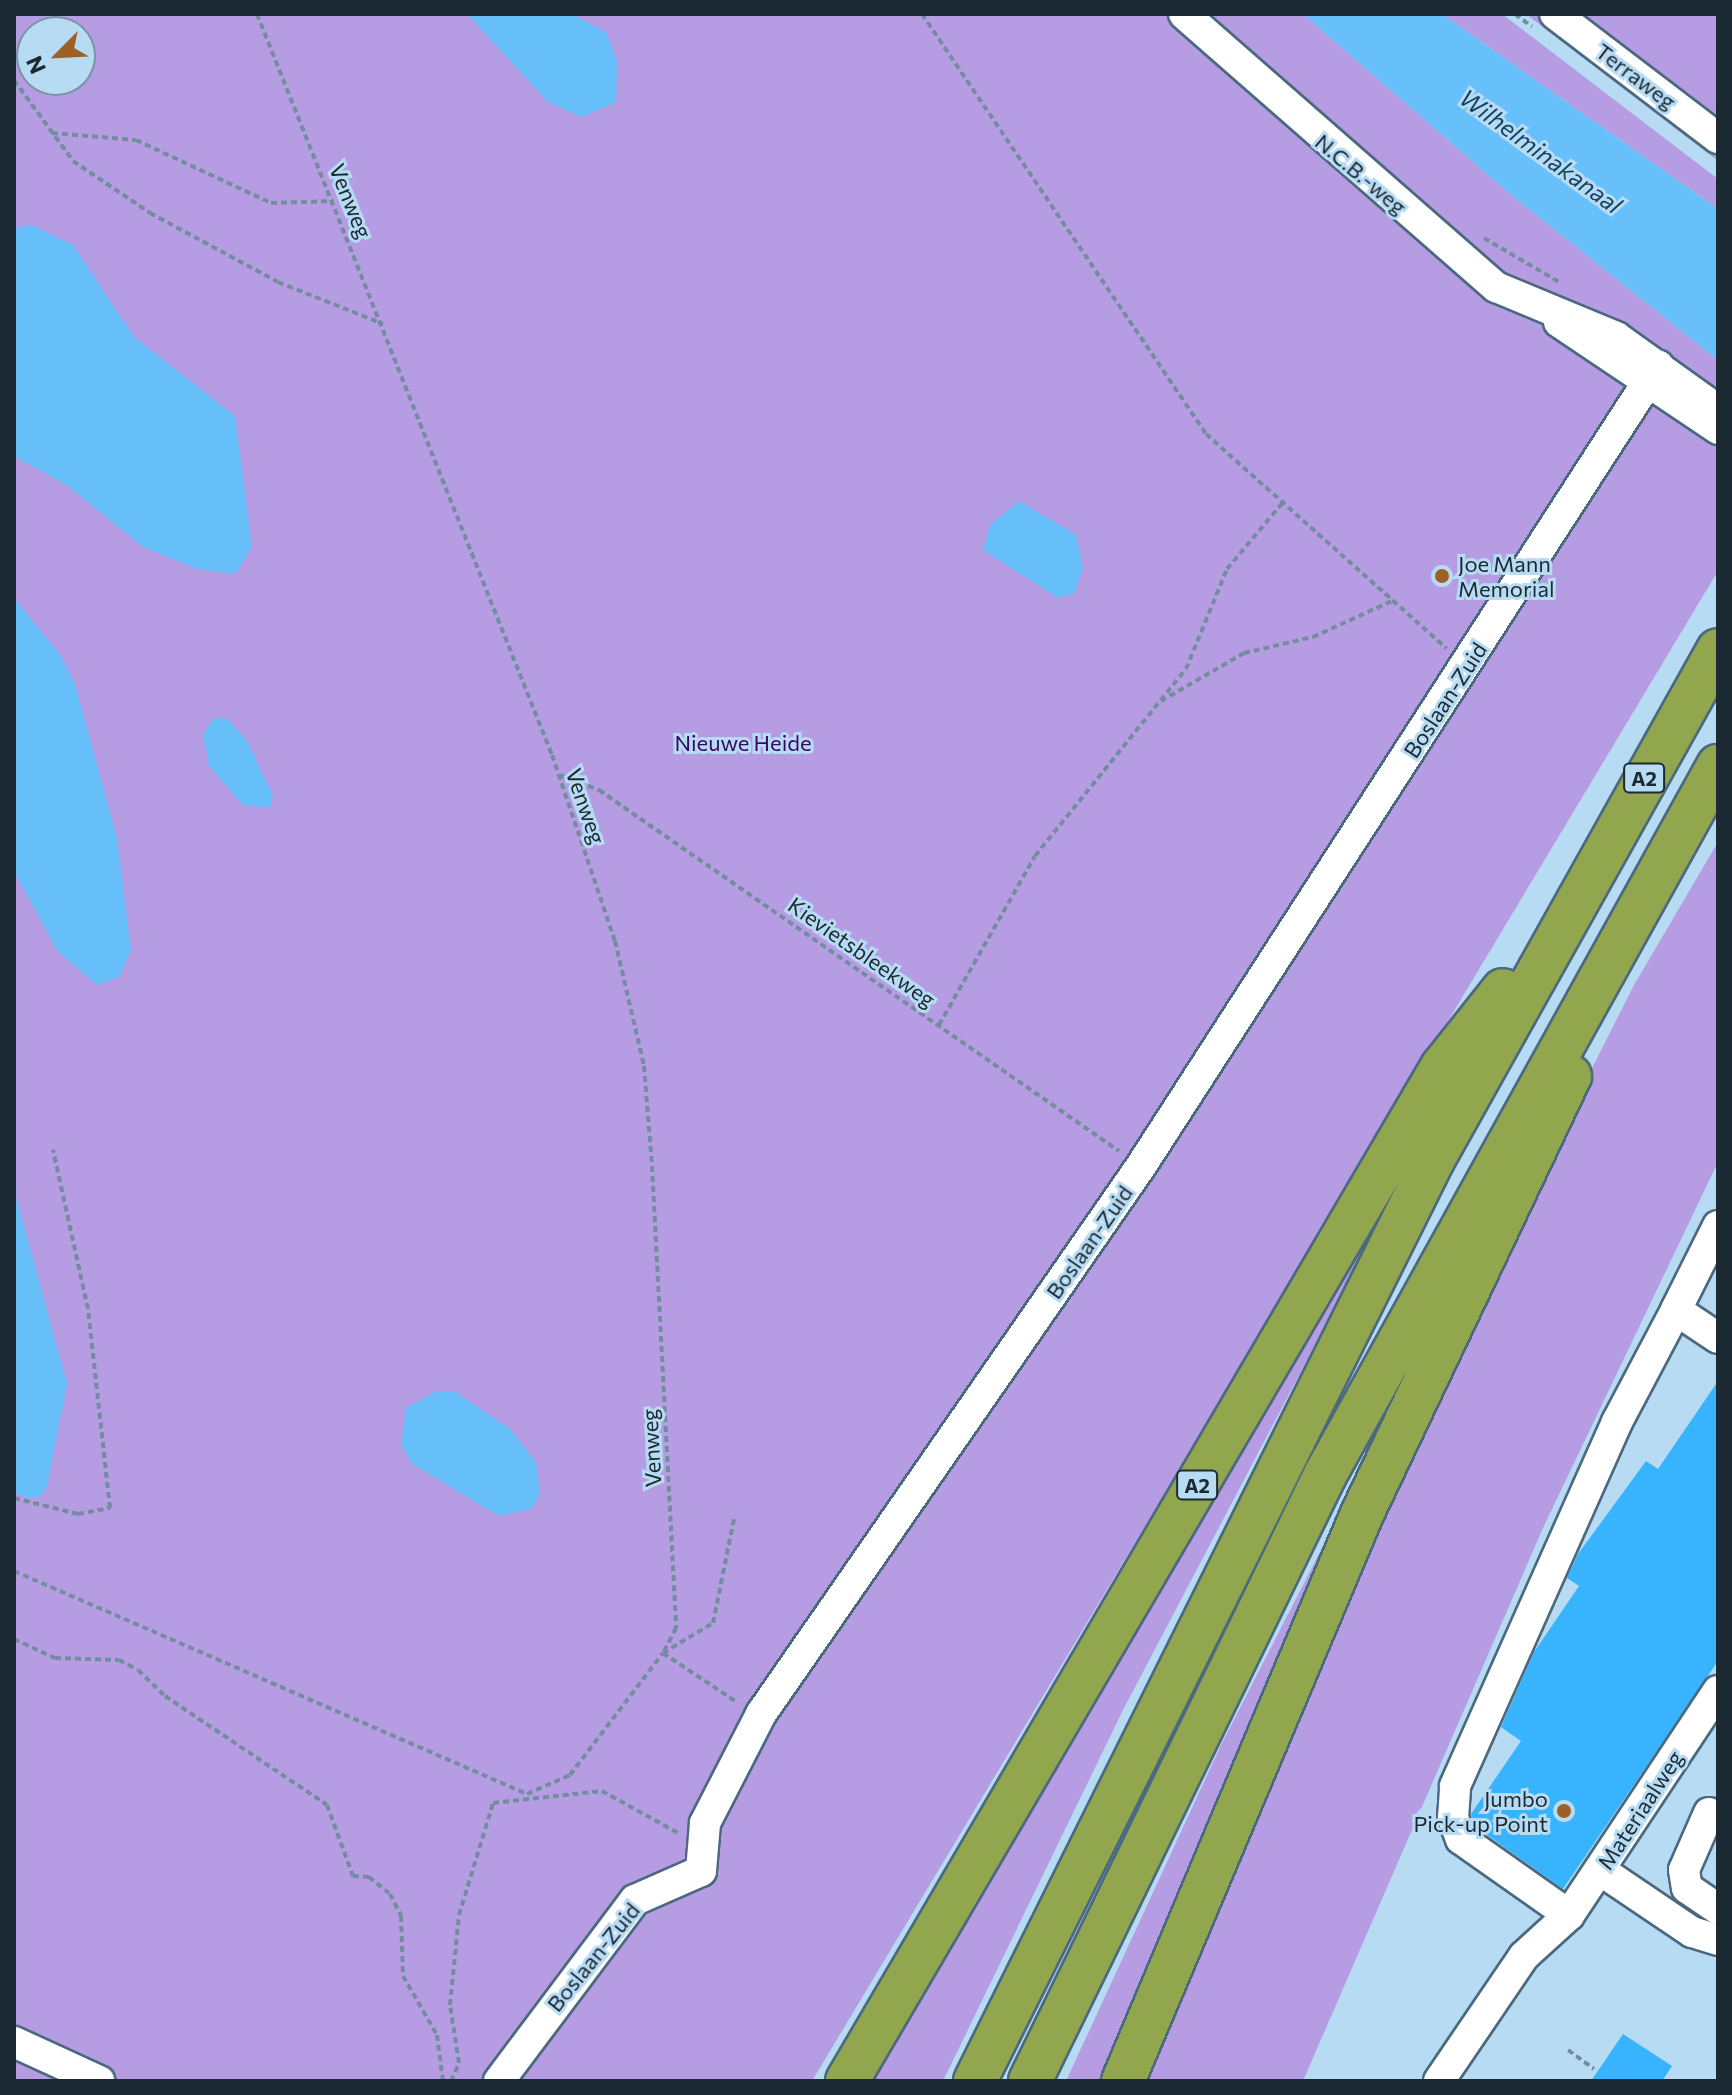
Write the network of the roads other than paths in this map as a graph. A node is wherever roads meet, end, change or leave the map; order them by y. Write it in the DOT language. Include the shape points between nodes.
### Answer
graph roads {
  1 [pos="1184,14"];
  2 [pos="1555,14"];
  3 [pos="1718,138"];
  4 [pos="1652,376"];
  5 [pos="1718,410"];
  6 [pos="1718,429"];
  7 [pos="1718,650"];
  8 [pos="1718,766"];
  9 [pos="1571,905"];
  10 [pos="1624,932"];
  11 [pos="1718,1226"];
  12 [pos="1676,1310"];
  13 [pos="1718,1338"];
  14 [pos="1718,1691"];
  15 [pos="1709,1813"];
  16 [pos="1600,1870"];
  17 [pos="1718,1909"];
  18 [pos="1564,1921"];
  19 [pos="1718,1940"];
  20 [pos="14,2042"];
  21 [pos="99,2081"];
  22 [pos="499,2081"];
  23 [pos="847,2081"];
  24 [pos="975,2081"];
  25 [pos="1030,2081"];
  26 [pos="1123,2081"];
  27 [pos="1439,2081"];
  1 -- 4 [label="street, N.C.B.-weg" via="1496,287"];
  2 -- 3 [label="street, Terraweg"];
  4 -- 5 [label="street, N.C.B.-weg"];
  4 -- 6 [label="street, N.C.B.-weg"];
  4 -- 22 [label="street, Boslaan-Zuid" via="1141,1166 761,1714 705,1823 701,1871 635,1900"];
  7 -- 9 [label="highway, A2"];
  8 -- 10 [label="highway, A2"];
  9 -- 23 [label="highway, A2" via="1442,1067"];
  9 -- 24 [label="highway, A2" via="1433,1160"];
  10 -- 25 [label="highway, A2" via="1325,1475"];
  10 -- 26 [label="highway, A2" via="1559,1103 1362,1514"];
  11 -- 12 [label="street"];
  12 -- 13 [label="street"];
  12 -- 18 [label="street" via="1617,1422 1455,1786 1453,1818 1461,1839"];
  14 -- 16 [label="street, Materiaalweg"];
  15 -- 17 [label="street" via="1684,1870 1687,1888"];
  16 -- 18 [label="street, Materiaalweg"];
  16 -- 19 [label="street" via="1692,1932"];
  18 -- 27 [label="street, Materiaalweg" via="1524,1956"];
  20 -- 21 [label="street"];
}
